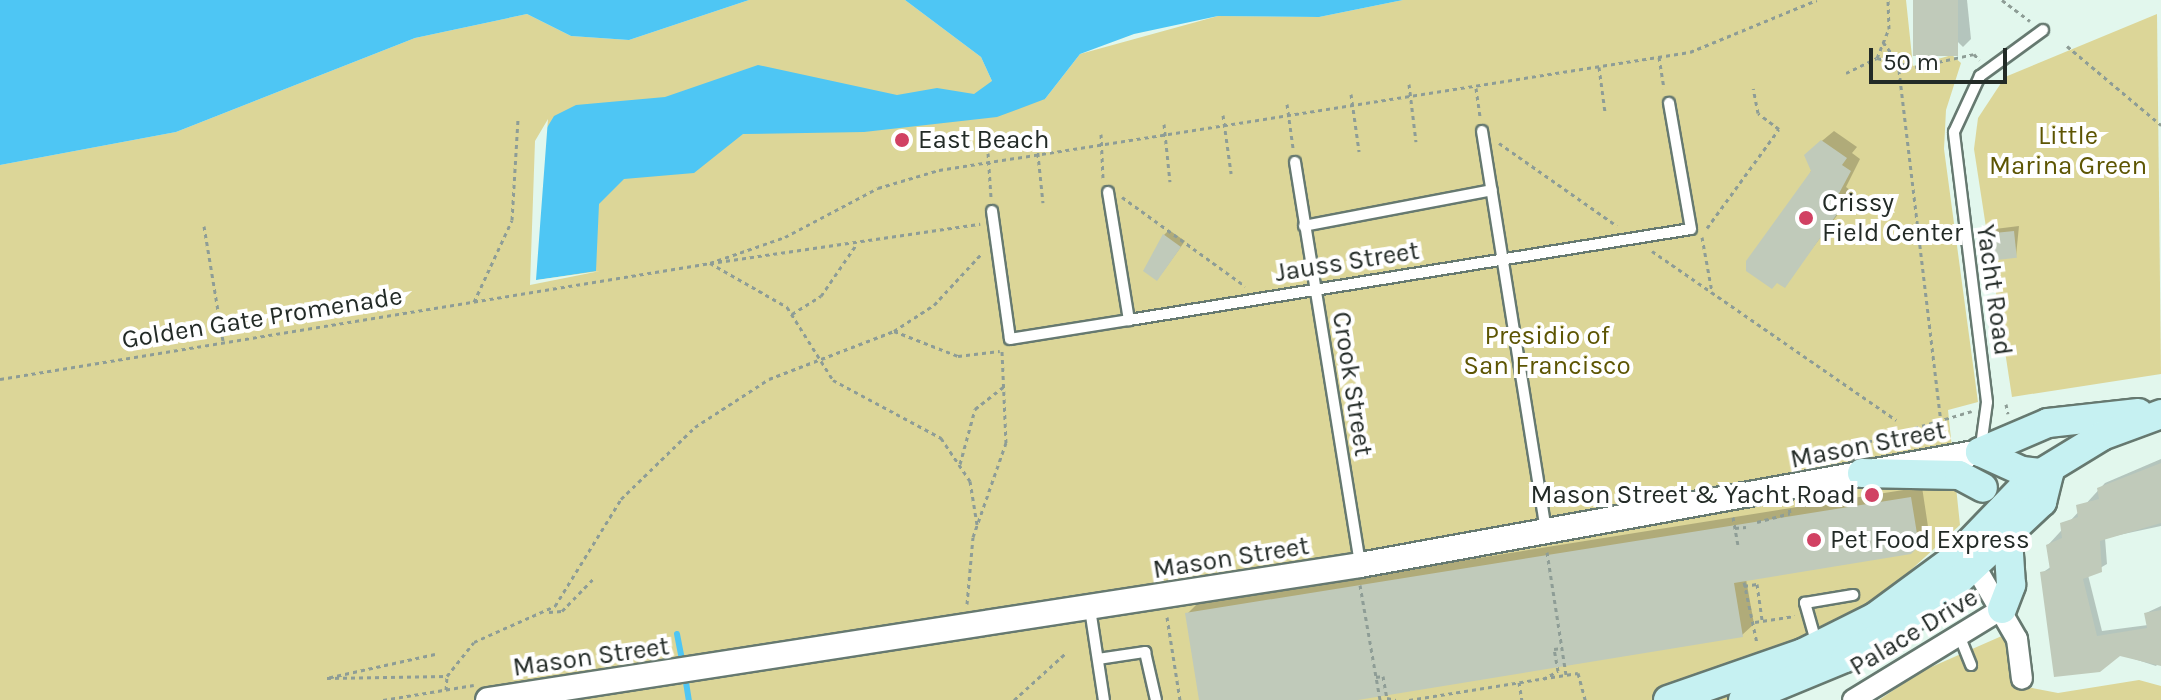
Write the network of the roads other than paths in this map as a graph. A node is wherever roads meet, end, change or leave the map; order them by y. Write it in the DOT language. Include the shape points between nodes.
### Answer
graph roads {
  1 [pos="2043,30"];
  2 [pos="1669,103"];
  3 [pos="1482,131"];
  4 [pos="1295,162"];
  5 [pos="1105,187"];
  6 [pos="1492,190"];
  7 [pos="992,217"];
  8 [pos="1304,226"];
  9 [pos="1501,259"];
  10 [pos="1315,289"];
  11 [pos="1129,320"];
  12 [pos="2160,414"];
  13 [pos="1980,452"];
  14 [pos="1862,473"];
  15 [pos="2049,474"];
  16 [pos="1983,488"];
  17 [pos="1980,532"];
  18 [pos="2008,538"];
  19 [pos="1547,543"];
  20 [pos="1965,563"];
  21 [pos="1360,576"];
  22 [pos="1853,595"];
  23 [pos="1090,609"];
  24 [pos="2002,609"];
  25 [pos="1961,640"];
  26 [pos="1817,646"];
  27 [pos="1098,659"];
  28 [pos="1971,665"];
  29 [pos="2022,679"];
  30 [pos="562,695"];
  31 [pos="488,700"];
  32 [pos="1104,700"];
  33 [pos="1156,700"];
  34 [pos="1668,700"];
  35 [pos="1743,700"];
  36 [pos="1853,700"];
  1 -- 13 [label="lane, Yacht Road" via="1987,68 1958,113 1954,155 1987,408"];
  2 -- 9 [label="lane, Jauss Street" via="1691,229"];
  3 -- 6 [label="lane"];
  4 -- 8 [label="lane, Crook Street"];
  5 -- 11 [label="lane"];
  6 -- 8 [label="lane"];
  6 -- 9 [label="lane"];
  7 -- 11 [label="lane, Jauss Street" via="1010,339"];
  8 -- 10 [label="lane, Crook Street"];
  9 -- 10 [label="lane, Jauss Street"];
  9 -- 19 [label="lane"];
  10 -- 11 [label="lane, Jauss Street"];
  10 -- 21 [label="lane, Crook Street"];
  12 -- 13 [label="main road" via="2048,423"];
  12 -- 15 [label="main road" via="2102,436"];
  13 -- 14 [label="street, Mason Street"];
  13 -- 15 [label="main road"];
  13 -- 16 [label="main road"];
  14 -- 16 [label="main road" via="1959,475"];
  14 -- 19 [label="street, Mason Street"];
  15 -- 17 [label="main road" via="2023,485"];
  15 -- 18 [label="main road" via="2042,502"];
  16 -- 17 [label="main road"];
  17 -- 20 [label="main road"];
  18 -- 20 [label="main road"];
  18 -- 24 [label="main road" via="2011,585"];
  19 -- 21 [label="street, Mason Street"];
  20 -- 24 [label="street"];
  20 -- 26 [label="main road"];
  20 -- 35 [label="main road" via="1880,639"];
  21 -- 23 [label="street, Mason Street"];
  22 -- 26 [label="lane" via="1805,603"];
  23 -- 27 [label="lane"];
  23 -- 30 [label="street, Mason Street"];
  24 -- 25 [label="street, Palace Drive"];
  24 -- 29 [label="street" via="2017,639"];
  25 -- 28 [label="lane"];
  25 -- 36 [label="street, Palace Drive"];
  26 -- 34 [label="main road"];
  27 -- 32 [label="lane"];
  27 -- 33 [label="lane" via="1145,652"];
  30 -- 31 [label="street, Mason Street"];
}
